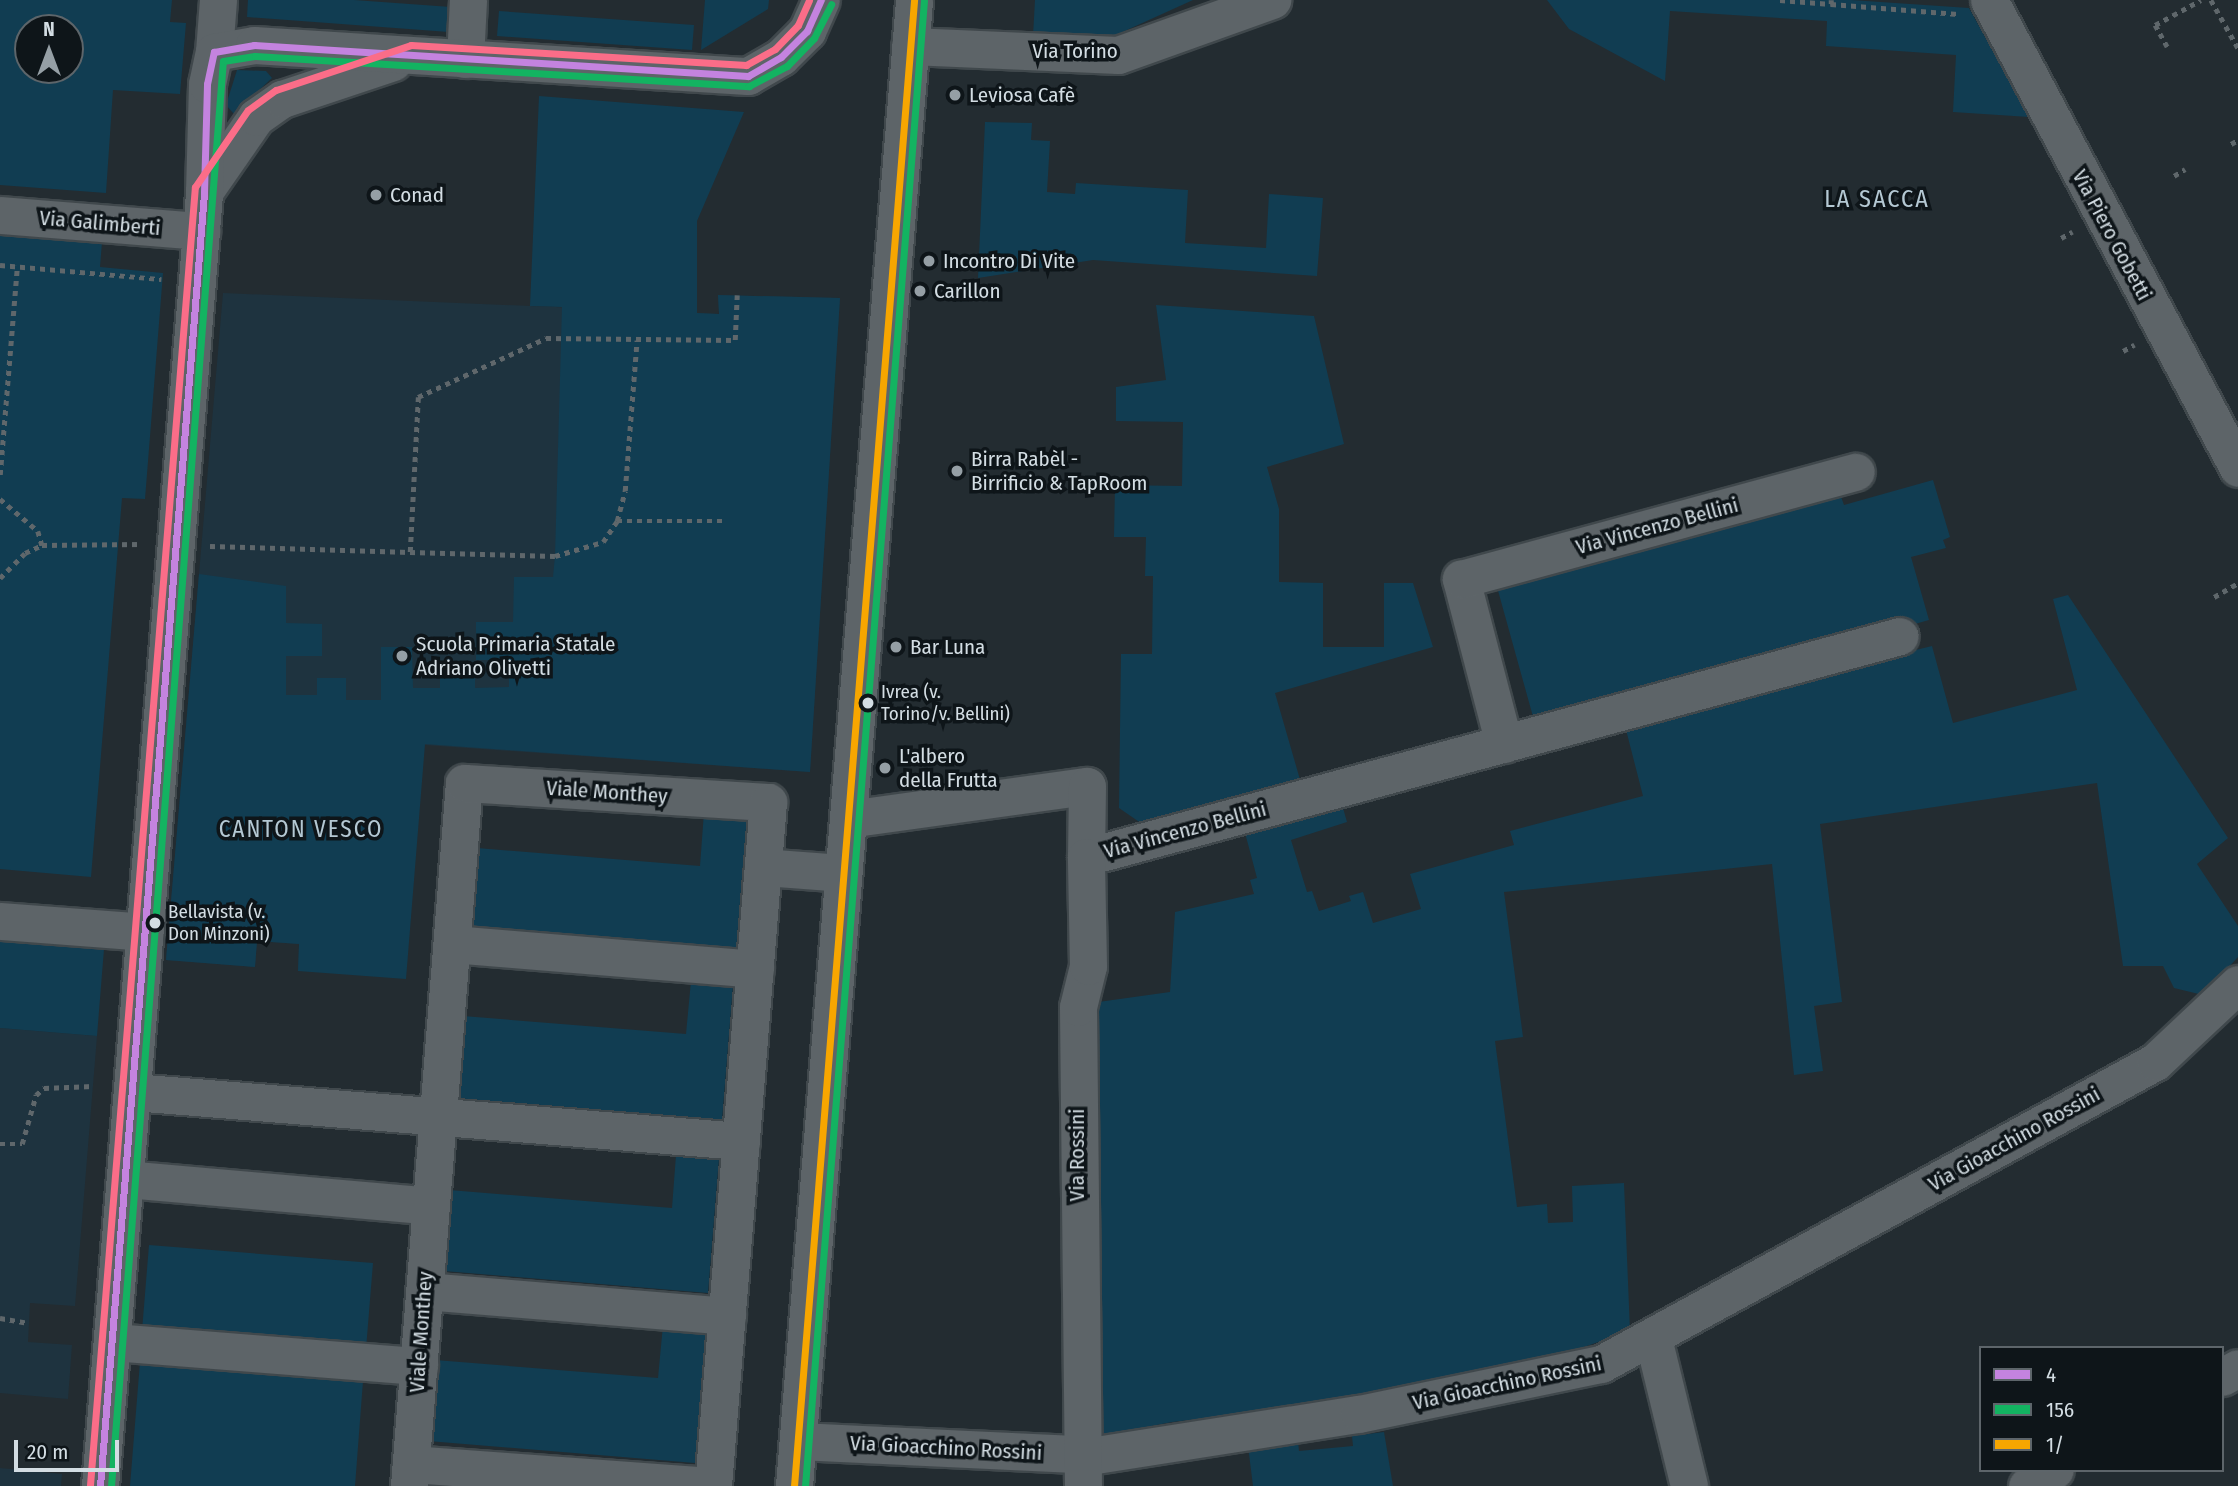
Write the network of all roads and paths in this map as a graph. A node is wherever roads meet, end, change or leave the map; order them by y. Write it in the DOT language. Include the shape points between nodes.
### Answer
graph roads {
  1 [pos="218,0"];
  2 [pos="468,0"];
  3 [pos="821,0"];
  4 [pos="914,0"];
  5 [pos="1272,0"];
  6 [pos="1780,0"];
  7 [pos="2201,0"];
  8 [pos="2211,0"];
  9 [pos="1831,2"];
  10 [pos="1993,8"];
  11 [pos="910,46"];
  12 [pos="2167,47"];
  13 [pos="2238,48"];
  14 [pos="214,52"];
  15 [pos="414,55"];
  16 [pos="465,59"];
  17 [pos="2238,140"];
  18 [pos="2231,144"];
  19 [pos="2185,169"];
  20 [pos="2174,176"];
  21 [pos="204,192"];
  22 [pos="0,215"];
  23 [pos="201,231"];
  24 [pos="0,265"];
  25 [pos="18,266"];
  26 [pos="197,282"];
  27 [pos="737,295"];
  28 [pos="638,340"];
  29 [pos="2238,468"];
  30 [pos="1856,472"];
  31 [pos="0,475"];
  32 [pos="0,499"];
  33 [pos="617,521"];
  34 [pos="723,521"];
  35 [pos="42,545"];
  36 [pos="176,545"];
  37 [pos="410,552"];
  38 [pos="0,578"];
  39 [pos="2238,583"];
  40 [pos="2214,597"];
  41 [pos="1900,636"];
  42 [pos="1504,744"];
  43 [pos="848,819"];
  44 [pos="1086,857"];
  45 [pos="763,867"];
  46 [pos="844,873"];
  47 [pos="0,920"];
  48 [pos="145,932"];
  49 [pos="452,944"];
  50 [pos="755,969"];
  51 [pos="2238,984"];
  52 [pos="93,1086"];
  53 [pos="133,1092"];
  54 [pos="438,1117"];
  55 [pos="741,1141"];
  56 [pos="0,1144"];
  57 [pos="125,1178"];
  58 [pos="431,1206"];
  59 [pos="425,1291"];
  60 [pos="727,1315"];
  61 [pos="0,1318"];
  62 [pos="29,1322"];
  63 [pos="1653,1338"];
  64 [pos="112,1342"];
  65 [pos="419,1366"];
  66 [pos="798,1441"];
  67 [pos="1084,1470"];
  68 [pos="2052,1472"];
  69 [pos="410,1475"];
  70 [pos="100,1486"];
  71 [pos="711,1486"];
  72 [pos="794,1486"];
  73 [pos="1689,1486"];
  74 [pos="2027,1486"];
  1 -- 14 [label="street"];
  2 -- 16 [label="street"];
  3 -- 16 [label="street" via="807,31 781,57 748,76"];
  4 -- 11 [label="street"];
  5 -- 11 [label="street, Via Torino" via="1118,55"];
  6 -- 9 [label="path"];
  7 -- 12 [label="path" via="2155,25"];
  8 -- 13 [label="path"];
  9 -- 10 [label="path"];
  10 -- 29 [label="street, Via Piero Gobetti"];
  11 -- 43 [label="street"];
  14 -- 15 [label="street" via="254,45"];
  14 -- 21 [label="street" via="207,84"];
  15 -- 16 [label="street"];
  15 -- 21 [label="street" via="282,99 256,117"];
  17 -- 18 [label="path"];
  19 -- 20 [label="path"];
  21 -- 23 [label="street"];
  22 -- 23 [label="street, Via Galimberti"];
  23 -- 26 [label="street"];
  24 -- 25 [label="path"];
  25 -- 26 [label="path"];
  25 -- 31 [label="path"];
  26 -- 36 [label="street"];
  27 -- 28 [label="path" via="735,340"];
  28 -- 33 [label="path" via="625,491"];
  28 -- 37 [label="path" via="545,338 418,397"];
  30 -- 42 [label="street, Via Vincenzo Bellini" via="1461,579"];
  32 -- 35 [label="path" via="38,531"];
  33 -- 34 [label="path"];
  33 -- 37 [label="path" via="603,542 555,556"];
  35 -- 36 [label="path"];
  35 -- 38 [label="path" via="25,553"];
  36 -- 37 [label="path"];
  36 -- 48 [label="street"];
  39 -- 40 [label="path"];
  41 -- 42 [label="street, Via Vincenzo Bellini"];
  42 -- 44 [label="street, Via Vincenzo Bellini"];
  43 -- 44 [label="street, Via Vincenzo Bellini" via="1087,786"];
  43 -- 46 [label="street"];
  44 -- 67 [label="street, Via Rossini" via="1088,966 1078,1007"];
  45 -- 46 [label="street"];
  45 -- 49 [label="street, Viale Monthey" via="768,802 464,783"];
  45 -- 50 [label="street, Viale Monthey"];
  46 -- 66 [label="street"];
  47 -- 48 [label="street"];
  48 -- 53 [label="street"];
  49 -- 50 [label="street"];
  49 -- 54 [label="street, Viale Monthey"];
  50 -- 55 [label="street, Viale Monthey"];
  51 -- 63 [label="street, Via Gioacchino Rossini" via="2155,1062"];
  52 -- 56 [label="path" via="44,1088 36,1095 22,1143"];
  53 -- 54 [label="street"];
  53 -- 57 [label="street"];
  54 -- 55 [label="street"];
  54 -- 58 [label="street, Viale Monthey"];
  55 -- 60 [label="street, Viale Monthey"];
  57 -- 58 [label="street"];
  57 -- 64 [label="street"];
  58 -- 59 [label="street, Viale Monthey"];
  59 -- 60 [label="street"];
  59 -- 65 [label="street, Viale Monthey"];
  60 -- 71 [label="street, Viale Monthey"];
  61 -- 62 [label="path"];
  63 -- 67 [label="street, Via Gioacchino Rossini" via="1601,1364"];
  63 -- 73 [label="street"];
  64 -- 65 [label="street"];
  64 -- 70 [label="street"];
  65 -- 69 [label="street, Viale Monthey"];
  66 -- 67 [label="street, Via Gioacchino Rossini"];
  66 -- 72 [label="street"];
  68 -- 74 [label="street"];
  69 -- 71 [label="street"];
}
